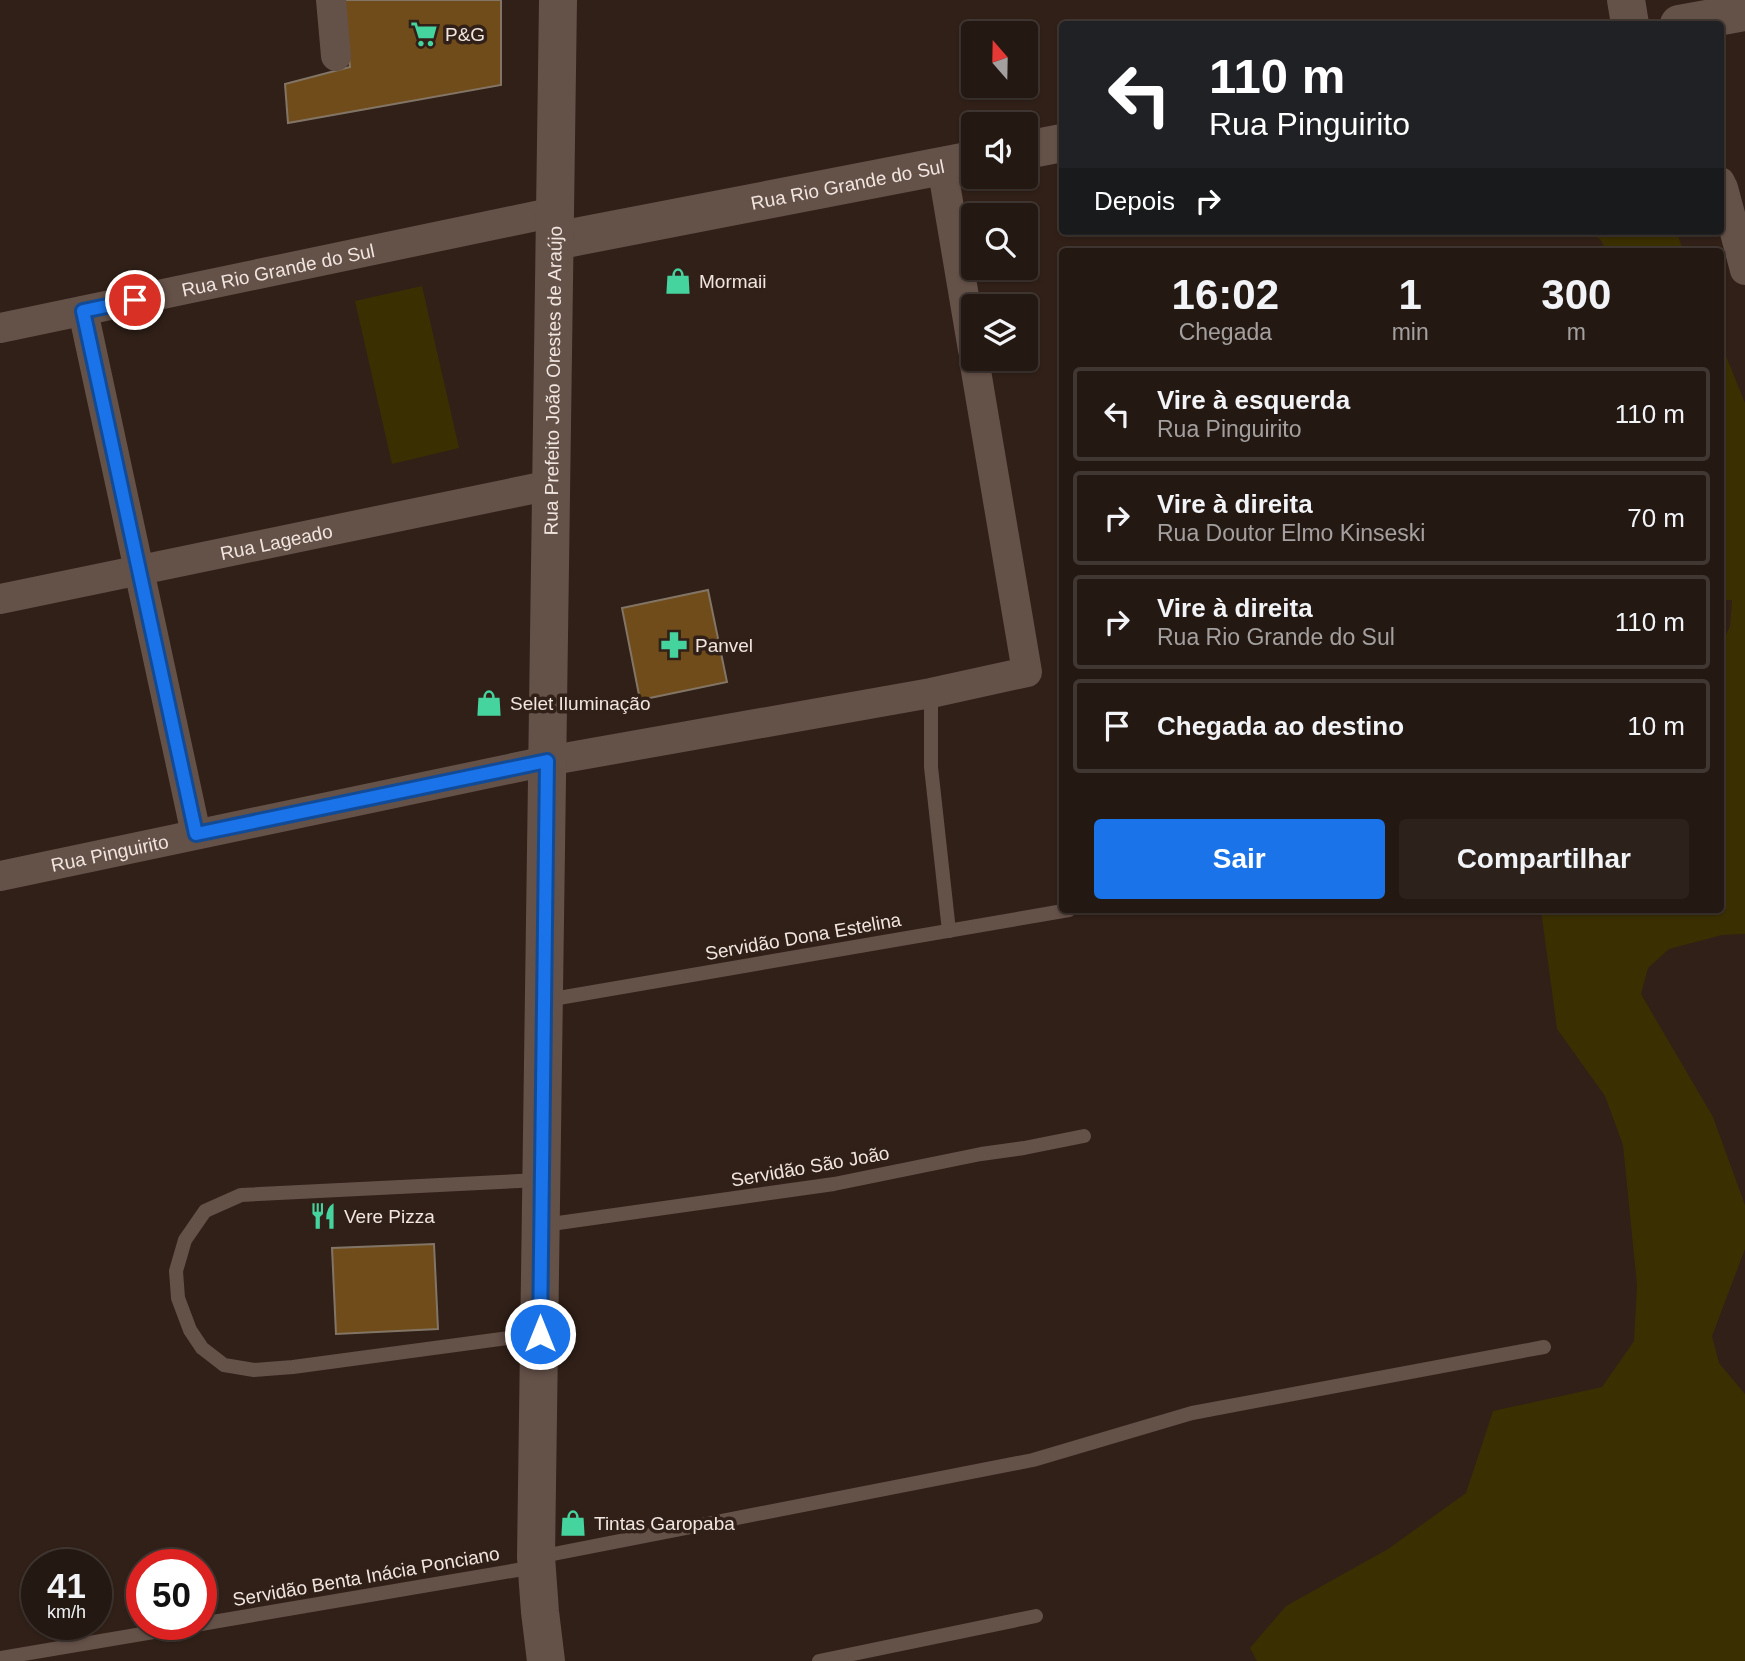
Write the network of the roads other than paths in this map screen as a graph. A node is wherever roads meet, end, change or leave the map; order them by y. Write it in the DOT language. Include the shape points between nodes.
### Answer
graph roads {
  1 [pos="331,0"];
  2 [pos="558,0"];
  3 [pos="1626,0"];
  4 [pos="1745,12"];
  5 [pos="1630,21"];
  6 [pos="1696,21"];
  7 [pos="336,56"];
  8 [pos="1059,144"];
  9 [pos="1038,148"];
  10 [pos="958,163"];
  11 [pos="1724,192"];
  12 [pos="555,227"];
  13 [pos="1745,270"];
  14 [pos="968,294"];
  15 [pos="83,311"];
  16 [pos="0,328"];
  17 [pos="976,371"];
  18 [pos="551,485"];
  19 [pos="139,570"];
  20 [pos="0,599"];
  21 [pos="930,693"];
  22 [pos="547,761"];
  23 [pos="196,834"];
  24 [pos="0,876"];
  25 [pos="1059,912"];
  26 [pos="949,932"];
  27 [pos="544,1000"];
  28 [pos="1084,1136"];
  29 [pos="541,1180"];
  30 [pos="541,1226"];
  31 [pos="540,1334"];
  32 [pos="1544,1347"];
  33 [pos="536,1562"];
  34 [pos="1036,1616"];
  35 [pos="217,1621"];
  36 [pos="126,1637"];
  37 [pos="0,1658"];
  38 [pos="545,1661"];
  39 [pos="820,1661"];
  1 -- 7 [label="street"];
  2 -- 12 [label="main road, Rua Prefeito João Orestes de Araújo"];
  3 -- 5 [label="main road"];
  4 -- 6 [label="main road"];
  8 -- 9 [label="main road"];
  10 -- 12 [label="main road, Rua Rio Grande do Sul"];
  10 -- 14 [label="street"];
  11 -- 13 [label="street"];
  12 -- 15 [label="street, Rua Rio Grande do Sul"];
  12 -- 18 [label="main road, Rua Prefeito João Orestes de Araújo"];
  15 -- 16 [label="street, Rua Rio Grande do Sul"];
  15 -- 19 [label="street"];
  17 -- 21 [label="street, Rua Pinguirito" via="1027,672"];
  18 -- 19 [label="street, Rua Lageado"];
  18 -- 22 [label="main road, Rua Prefeito João Orestes de Araújo"];
  19 -- 20 [label="street, Rua Lageado"];
  19 -- 23 [label="street"];
  21 -- 22 [label="street, Rua Pinguirito"];
  21 -- 26 [label="lane" via="931,767"];
  22 -- 23 [label="street, Rua Pinguirito"];
  22 -- 27 [label="main road, Rua Prefeito João Orestes de Araújo"];
  23 -- 24 [label="street, Rua Pinguirito"];
  25 -- 26 [label="lane, Servidão Dona Estelina"];
  26 -- 27 [label="lane, Servidão Dona Estelina"];
  27 -- 29 [label="main road, Rua Prefeito João Orestes de Araújo"];
  28 -- 30 [label="lane, Servidão São João" via="834,1184"];
  29 -- 30 [label="main road, Rua Prefeito João Orestes de Araújo"];
  29 -- 31 [label="lane" via="241,1195 205,1211 185,1240 176,1271 178,1298 190,1330 202,1348 224,1365 254,1370 293,1367"];
  30 -- 31 [label="main road, Rua Prefeito João Orestes de Araújo"];
  31 -- 33 [label="main road, Rua Prefeito João Orestes de Araújo"];
  32 -- 33 [label="lane, Servidão Benta Inácia Ponciano" via="1192,1413 1033,1460"];
  33 -- 35 [label="lane, Servidão Benta Inácia Ponciano"];
  33 -- 38 [label="main road, Rua Prefeito João Orestes de Araújo"];
  34 -- 39 [label="lane"];
  36 -- 37 [label="lane, Servidão Benta Inácia Ponciano"];
}
